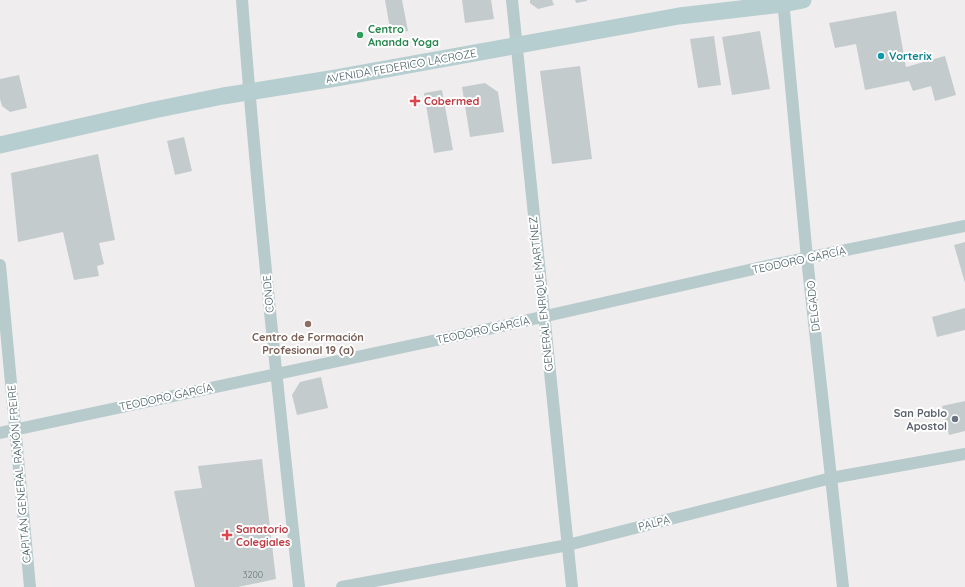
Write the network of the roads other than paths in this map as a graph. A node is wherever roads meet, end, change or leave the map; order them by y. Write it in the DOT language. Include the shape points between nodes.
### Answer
graph roads {
  1 [pos="242,0"];
  2 [pos="512,0"];
  3 [pos="804,0"];
  4 [pos="783,2"];
  5 [pos="517,45"];
  6 [pos="249,92"];
  7 [pos="0,145"];
  8 [pos="965,226"];
  9 [pos="807,258"];
  10 [pos="0,265"];
  11 [pos="544,317"];
  12 [pos="276,373"];
  13 [pos="14,430"];
  14 [pos="0,433"];
  15 [pos="965,454"];
  16 [pos="831,478"];
  17 [pos="568,544"];
  18 [pos="30,587"];
  19 [pos="299,587"];
  20 [pos="342,587"];
  21 [pos="572,587"];
  22 [pos="843,587"];
  1 -- 6 [label="street, CONDE"];
  2 -- 5 [label="street, GENERAL ENRIQUE MARTÍNEZ"];
  3 -- 4 [label="main road, AVENIDA FEDERICO LACROZE"];
  4 -- 5 [label="main road, AVENIDA FEDERICO LACROZE" via="679,16"];
  4 -- 9 [label="street, DELGADO"];
  5 -- 6 [label="main road, AVENIDA FEDERICO LACROZE"];
  5 -- 11 [label="street, GENERAL ENRIQUE MARTÍNEZ"];
  6 -- 7 [label="main road, AVENIDA FEDERICO LACROZE" via="154,110"];
  6 -- 12 [label="street, CONDE"];
  8 -- 9 [label="street, TEODORO GARCÍA"];
  9 -- 11 [label="street, TEODORO GARCÍA"];
  9 -- 16 [label="street, DELGADO"];
  10 -- 13 [label="street, CAPITÁN GENERAL RAMÓN FREIRE"];
  11 -- 12 [label="street, TEODORO GARCÍA"];
  11 -- 17 [label="street, GENERAL ENRIQUE MARTÍNEZ"];
  12 -- 13 [label="street, TEODORO GARCÍA"];
  12 -- 19 [label="street, CONDE"];
  13 -- 14 [label="street, TEODORO GARCÍA"];
  13 -- 18 [label="street, CAPITÁN GENERAL RAMÓN FREIRE"];
  15 -- 16 [label="street, PALPA"];
  16 -- 17 [label="street, PALPA"];
  16 -- 22 [label="street, DELGADO"];
  17 -- 20 [label="street, PALPA"];
  17 -- 21 [label="street, GENERAL ENRIQUE MARTÍNEZ"];
}
